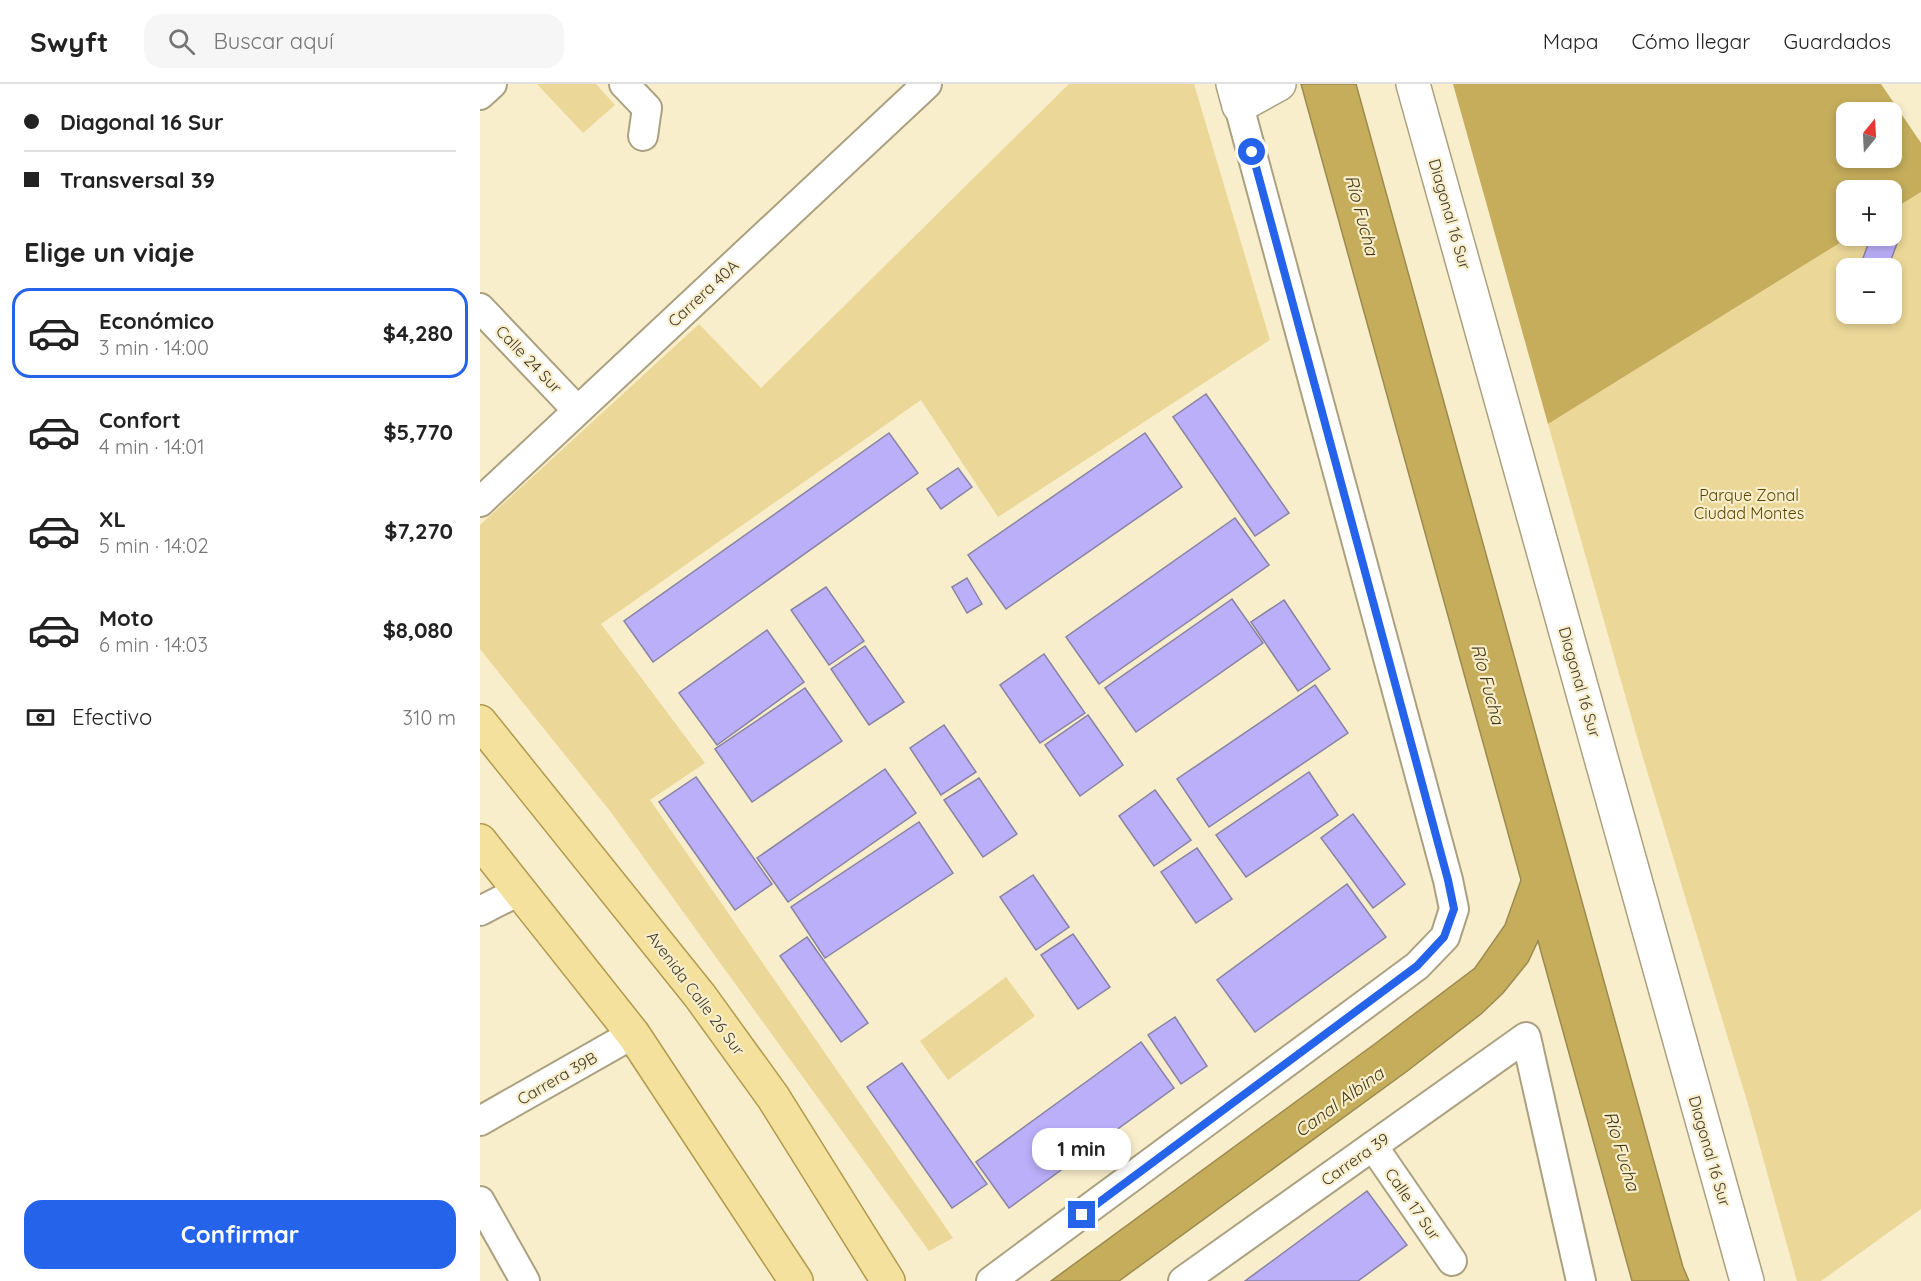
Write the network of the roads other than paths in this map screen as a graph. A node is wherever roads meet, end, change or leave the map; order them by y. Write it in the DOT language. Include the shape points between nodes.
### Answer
graph roads {
  1 [pos="492,84"];
  2 [pos="624,84"];
  3 [pos="927,84"];
  4 [pos="1279,84"];
  5 [pos="1413,84"];
  6 [pos="480,95"];
  7 [pos="1236,95"];
  8 [pos="643,136"];
  9 [pos="480,308"];
  10 [pos="577,410"];
  11 [pos="480,502"];
  12 [pos="480,722"];
  13 [pos="480,841"];
  14 [pos="521,890"];
  15 [pos="480,911"];
  16 [pos="633,1034"];
  17 [pos="480,1121"];
  18 [pos="1373,1146"];
  19 [pos="480,1202"];
  20 [pos="1452,1261"];
  21 [pos="525,1281"];
  22 [pos="796,1281"];
  23 [pos="888,1281"];
  24 [pos="991,1281"];
  25 [pos="1183,1281"];
  26 [pos="1581,1281"];
  27 [pos="1747,1281"];
  1 -- 6 [label="street"];
  2 -- 8 [label="street" via="647,108"];
  3 -- 10 [label="street, Carrera 40A"];
  4 -- 7 [label="street"];
  5 -- 27 [label="street, Diagonal 16 Sur"];
  7 -- 24 [label="street" via="1454,909 1444,937 1417,966"];
  9 -- 10 [label="street, Calle 24 Sur"];
  10 -- 11 [label="street, Carrera 40A"];
  12 -- 23 [label="main road, Avenida Calle 26 Sur" via="700,996 773,1097"];
  13 -- 14 [label="main road"];
  14 -- 15 [label="street"];
  14 -- 16 [label="main road"];
  16 -- 17 [label="street, Carrera 39B"];
  16 -- 22 [label="main road"];
  18 -- 20 [label="street, Calle 17 Sur"];
  18 -- 25 [label="street, Carrera 39"];
  18 -- 26 [label="street, Carrera 39" via="1526,1037"];
  19 -- 21 [label="street"];
}
